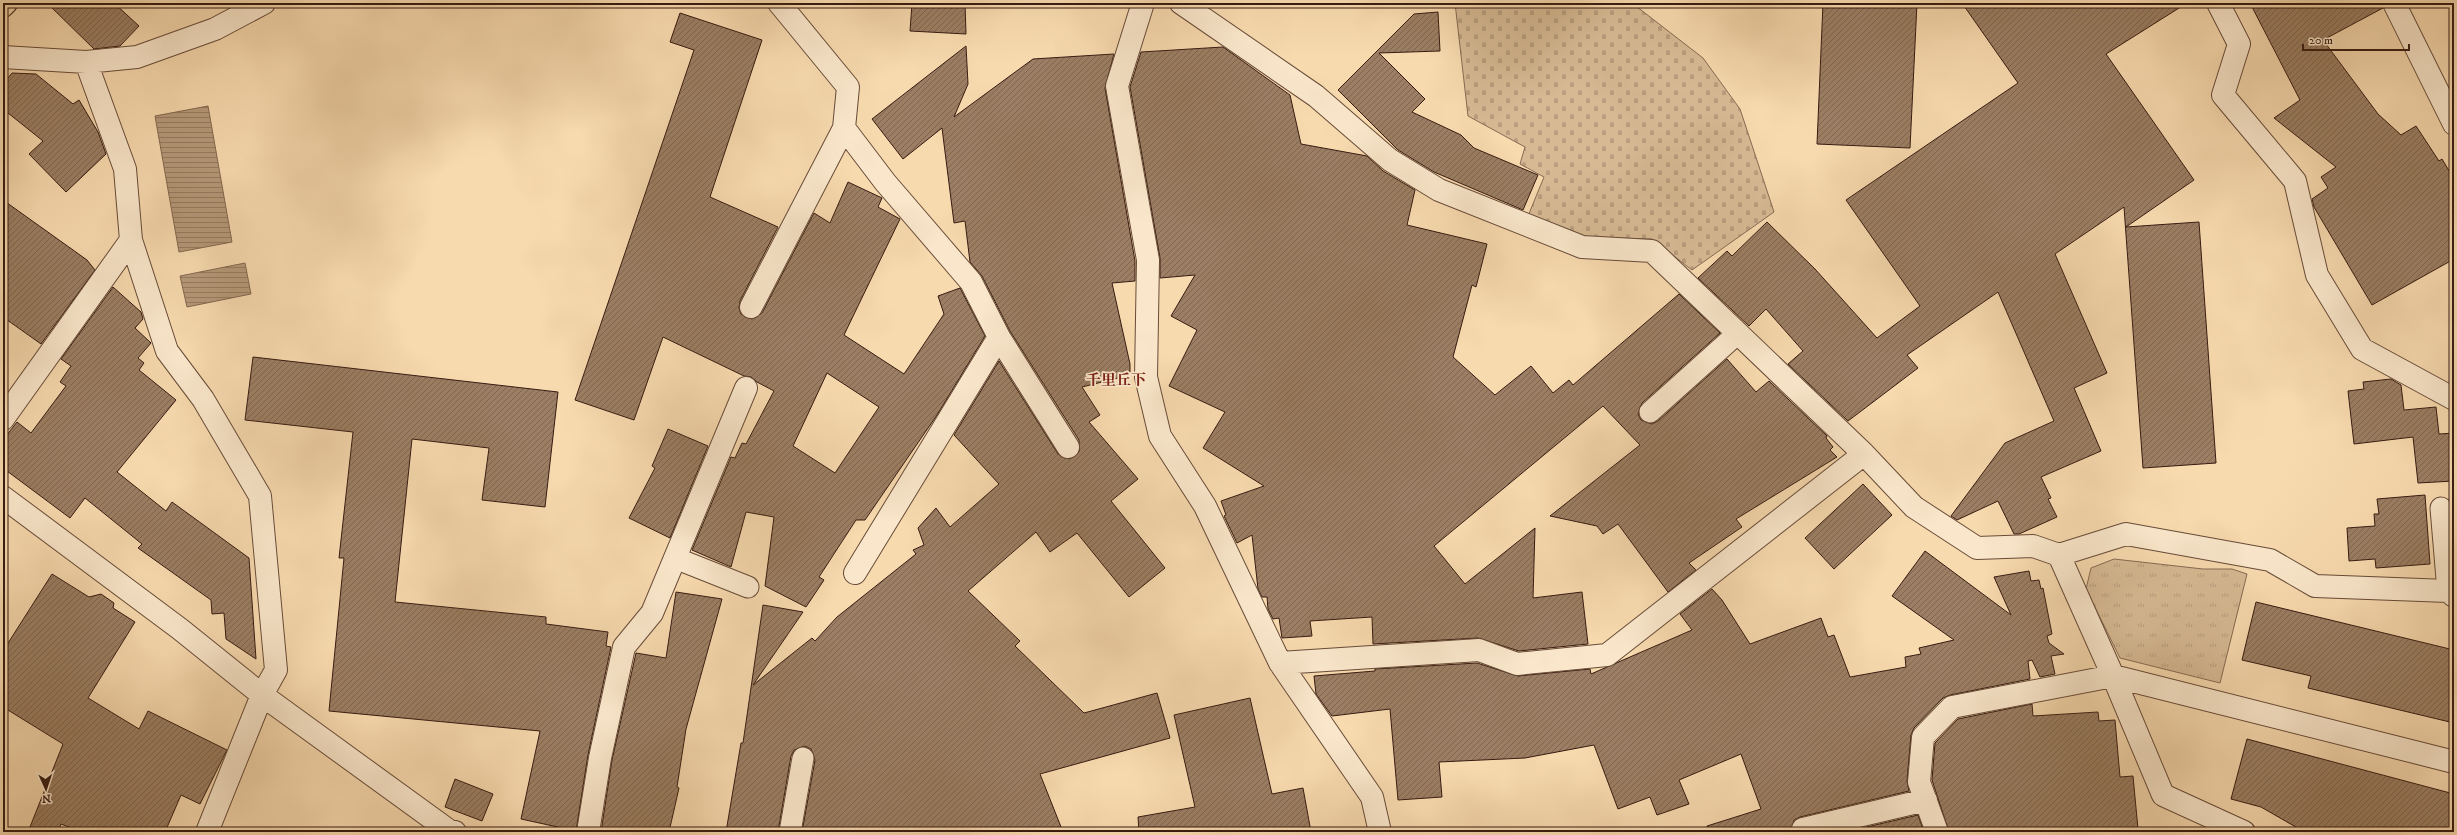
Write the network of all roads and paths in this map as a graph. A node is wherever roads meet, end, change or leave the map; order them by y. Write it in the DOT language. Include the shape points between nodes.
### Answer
graph roads {
  1 [pos="6,3"];
  2 [pos="264,3"];
  3 [pos="779,3"];
  4 [pos="1143,3"];
  5 [pos="1181,3"];
  6 [pos="2218,3"];
  7 [pos="2394,3"];
  8 [pos="3,6"];
  9 [pos="3,57"];
  10 [pos="86,62"];
  11 [pos="2454,124"];
  12 [pos="844,128"];
  13 [pos="130,240"];
  14 [pos="751,307"];
  15 [pos="1738,333"];
  16 [pos="999,337"];
  17 [pos="746,388"];
  18 [pos="2454,398"];
  19 [pos="1650,412"];
  20 [pos="3,419"];
  21 [pos="1068,447"];
  22 [pos="1864,454"];
  23 [pos="3,497"];
  24 [pos="2441,508"];
  25 [pos="2059,555"];
  26 [pos="675,558"];
  27 [pos="855,573"];
  28 [pos="748,587"];
  29 [pos="2451,594"];
  30 [pos="1280,663"];
  31 [pos="2113,676"];
  32 [pos="262,695"];
  33 [pos="803,758"];
  34 [pos="2454,762"];
  35 [pos="1926,800"];
  36 [pos="208,832"];
  37 [pos="455,832"];
  38 [pos="588,832"];
  39 [pos="790,832"];
  40 [pos="1380,832"];
  41 [pos="1804,832"];
  42 [pos="1937,832"];
  43 [pos="2244,832"];
  1 -- 8 [label="main road"];
  2 -- 10 [label="street" via="215,29 138,56"];
  3 -- 12 [label="street" via="848,87"];
  4 -- 30 [label="street" via="1118,86 1148,260 1146,377 1160,436 1205,506"];
  5 -- 15 [label="street" via="1316,96 1390,160 1439,190 1582,246 1652,250"];
  6 -- 18 [label="street" via="2239,44 2223,94 2295,182 2317,275 2362,349"];
  7 -- 11 [label="street"];
  9 -- 10 [label="street"];
  10 -- 13 [label="street" via="125,169"];
  12 -- 14 [label="street"];
  12 -- 16 [label="street" via="885,182 971,282"];
  13 -- 20 [label="street"];
  13 -- 32 [label="street" via="167,351 203,399 260,496 276,670"];
  15 -- 19 [label="lane"];
  15 -- 22 [label="street"];
  16 -- 21 [label="street"];
  16 -- 27 [label="street"];
  17 -- 26 [label="street"];
  22 -- 25 [label="street" via="1914,507 1977,548 2033,546"];
  22 -- 30 [label="street" via="1607,655 1517,664 1480,650"];
  23 -- 32 [label="street" via="180,629"];
  24 -- 29 [label="lane"];
  25 -- 29 [label="street" via="2126,534 2270,560 2315,586"];
  25 -- 31 [label="street"];
  26 -- 28 [label="lane"];
  26 -- 38 [label="street" via="652,614 624,647 600,758"];
  30 -- 40 [label="street" via="1372,797"];
  31 -- 34 [label="street"];
  31 -- 35 [label="street" via="1952,707 1923,737 1920,782"];
  31 -- 43 [label="street" via="2163,795"];
  32 -- 36 [label="street"];
  32 -- 37 [label="street" via="448,830"];
  33 -- 39 [label="lane"];
  35 -- 41 [label="street" via="1803,829"];
  35 -- 42 [label="street"];
}
